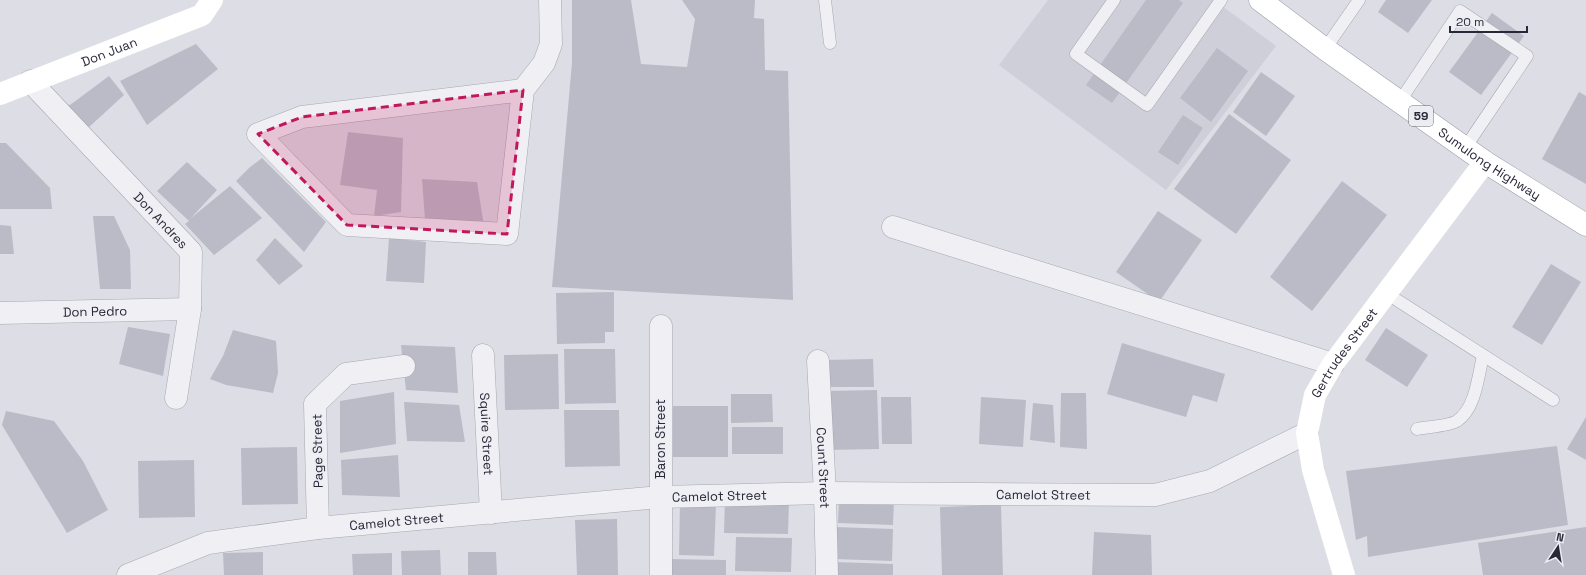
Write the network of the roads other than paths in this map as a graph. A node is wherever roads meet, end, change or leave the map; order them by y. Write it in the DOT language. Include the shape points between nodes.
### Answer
graph roads {
  1 [pos="212,0"];
  2 [pos="550,0"];
  3 [pos="824,0"];
  4 [pos="1114,0"];
  5 [pos="1221,0"];
  6 [pos="1260,0"];
  7 [pos="1359,0"];
  8 [pos="830,43"];
  9 [pos="1325,49"];
  10 [pos="30,81"];
  11 [pos="523,90"];
  12 [pos="0,94"];
  13 [pos="1400,101"];
  14 [pos="1465,148"];
  15 [pos="1485,162"];
  16 [pos="1586,225"];
  17 [pos="893,227"];
  18 [pos="1386,293"];
  19 [pos="190,309"];
  20 [pos="0,313"];
  21 [pos="660,326"];
  22 [pos="483,355"];
  23 [pos="1483,356"];
  24 [pos="818,361"];
  25 [pos="1333,364"];
  26 [pos="404,366"];
  27 [pos="176,398"];
  28 [pos="1553,400"];
  29 [pos="1417,429"];
  30 [pos="1307,433"];
  31 [pos="825,493"];
  32 [pos="660,497"];
  33 [pos="491,513"];
  34 [pos="318,528"];
  35 [pos="128,575"];
  36 [pos="661,575"];
  37 [pos="827,575"];
  38 [pos="1344,575"];
  1 -- 10 [label="street, Don Juan" via="202,15"];
  2 -- 11 [label="street" via="551,44 544,63"];
  3 -- 8 [label="lane"];
  4 -- 5 [label="lane" via="1076,54 1148,105"];
  6 -- 9 [label="street, Sumulong Highway / 59"];
  7 -- 9 [label="lane"];
  9 -- 13 [label="street, Sumulong Highway / 59"];
  10 -- 12 [label="street, Don Juan"];
  10 -- 19 [label="street, Don Andres" via="191,252"];
  11 -- 11 [label="street" via="507,234 347,225 258,134 302,118"];
  13 -- 14 [label="street, Sumulong Highway / 59"];
  13 -- 14 [label="lane" via="1460,11 1527,56"];
  14 -- 15 [label="street, Sumulong Highway / 59"];
  15 -- 16 [label="street, Sumulong Highway / 59"];
  15 -- 18 [label="street, Gertrudes Street"];
  17 -- 25 [label="street"];
  18 -- 23 [label="lane"];
  18 -- 25 [label="street, Gertrudes Street"];
  19 -- 20 [label="street, Don Pedro"];
  19 -- 27 [label="street, Don Andres"];
  21 -- 32 [label="street, Baron Street"];
  22 -- 33 [label="street, Squire Street"];
  23 -- 28 [label="lane"];
  23 -- 29 [label="lane" via="1472,400 1465,413 1456,421"];
  24 -- 31 [label="street, Count Street"];
  25 -- 30 [label="street, Gertrudes Street" via="1315,396"];
  26 -- 34 [label="street, Page Street" via="346,374 316,404"];
  30 -- 31 [label="street, Camelot Street" via="1210,481 1155,495"];
  30 -- 38 [label="street, Gertrudes Street" via="1313,470"];
  31 -- 32 [label="street, Camelot Street"];
  31 -- 37 [label="street, Count Street"];
  32 -- 33 [label="street, Camelot Street"];
  32 -- 36 [label="street, Baron Street"];
  33 -- 34 [label="street, Camelot Street"];
  34 -- 35 [label="street, Camelot Street" via="208,543"];
}
